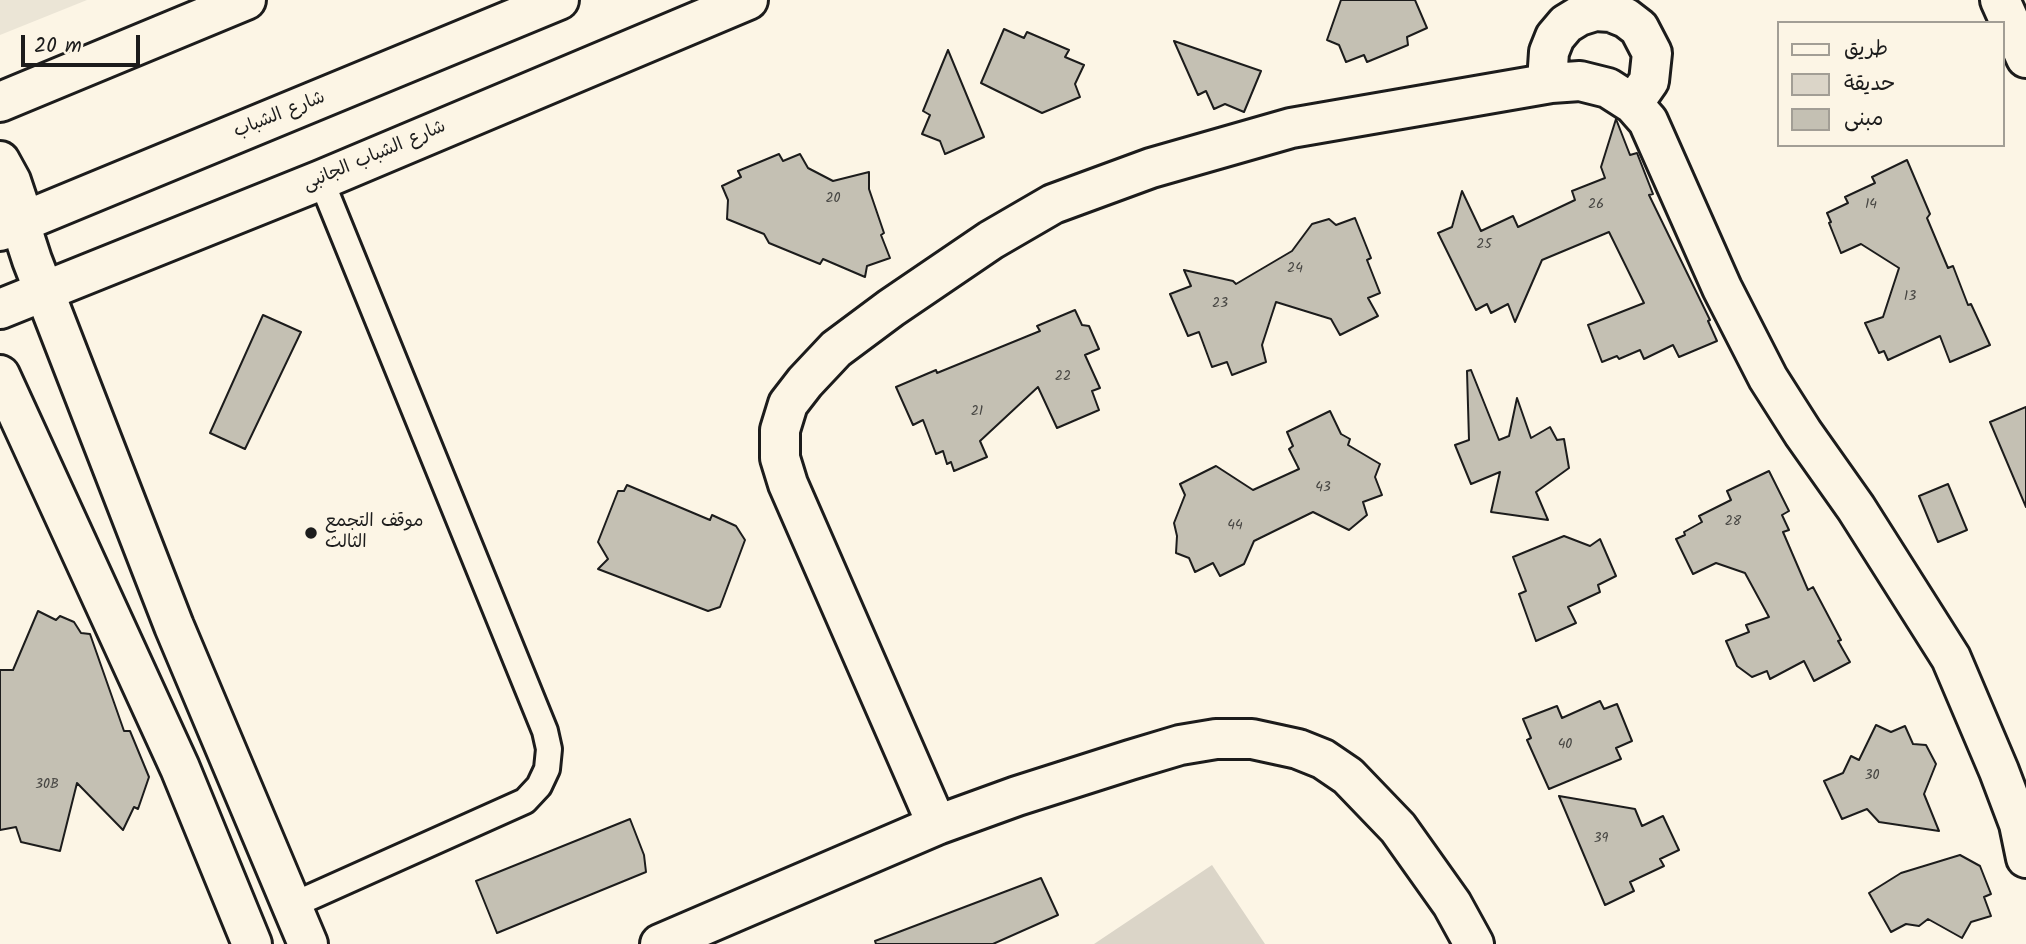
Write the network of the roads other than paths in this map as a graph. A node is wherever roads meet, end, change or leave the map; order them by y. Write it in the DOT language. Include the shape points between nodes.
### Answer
graph roads {
  1 [pos="246,0"];
  2 [pos="559,0"];
  3 [pos="748,0"];
  4 [pos="2000,0"];
  5 [pos="2026,58"];
  6 [pos="1552,83"];
  7 [pos="0,102"];
  8 [pos="1633,104"];
  9 [pos="0,161"];
  10 [pos="321,180"];
  11 [pos="10,227"];
  12 [pos="45,291"];
  13 [pos="0,309"];
  14 [pos="0,375"];
  15 [pos="937,825"];
  16 [pos="2026,858"];
  17 [pos="293,905"];
  18 [pos="252,944"];
  19 [pos="307,944"];
  20 [pos="660,944"];
  21 [pos="1474,944"];
  1 -- 7 [label="street"];
  2 -- 11 [label="street, شارع الشباب"];
  3 -- 10 [label="street, شارع الشباب الجانبى"];
  4 -- 5 [label="street"];
  6 -- 8 [label="street" via="1580,81 1608,88"];
  6 -- 8 [label="street" via="1549,52 1560,30 1579,16 1611,12 1639,28 1652,53 1649,81"];
  6 -- 15 [label="street" via="1292,128 1152,168 1053,204 990,240 891,308 836,349 805,382 788,404 780,430 779,457"];
  8 -- 16 [label="street" via="1653,131 1726,297 1768,378 1951,658 2019,824"];
  9 -- 11 [label="street" via="18,202"];
  10 -- 12 [label="street, شارع الشباب الجانبى"];
  10 -- 17 [label="lane" via="549,750 539,786 525,800"];
  11 -- 12 [label="street"];
  12 -- 13 [label="street, شارع الشباب الجانبى"];
  12 -- 17 [label="street" via="174,626"];
  14 -- 18 [label="street" via="180,768"];
  15 -- 20 [label="street"];
  15 -- 21 [label="street" via="1180,745 1252,739 1298,749 1348,776 1382,810 1452,904"];
  17 -- 19 [label="street"];
}
